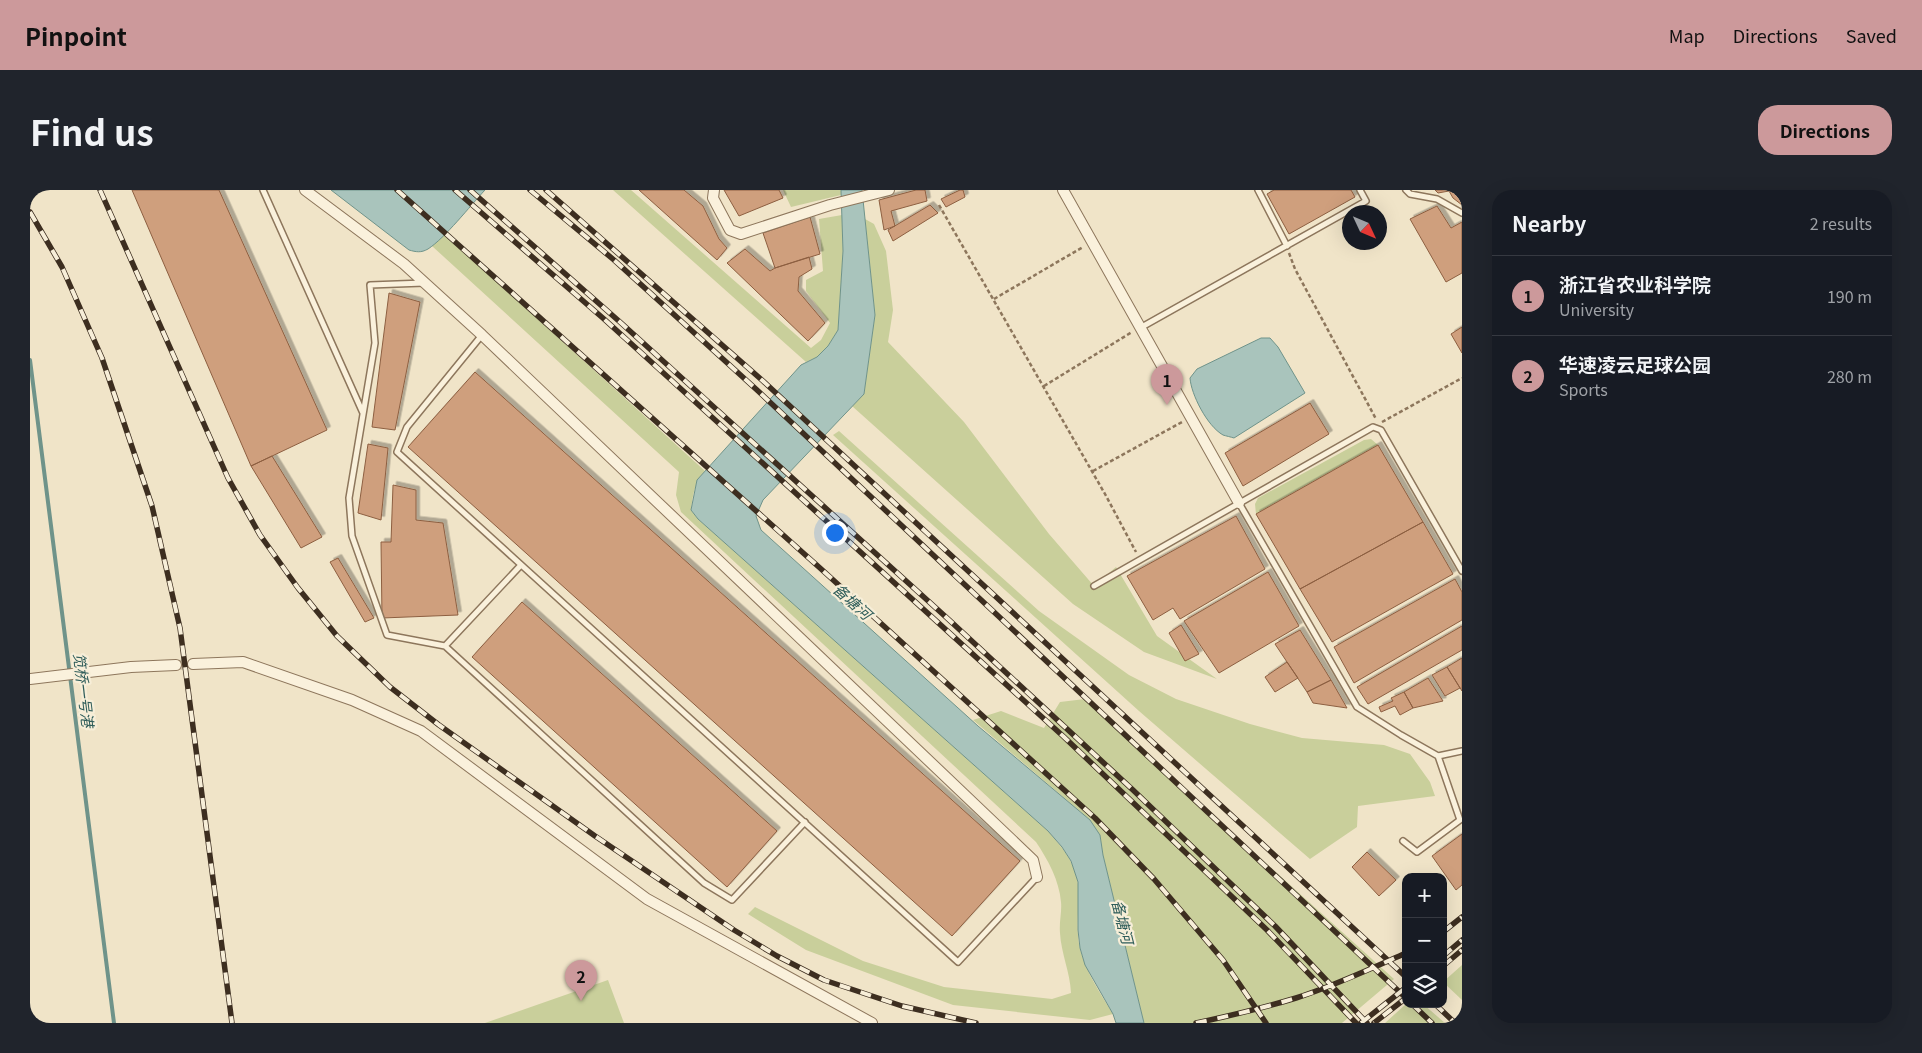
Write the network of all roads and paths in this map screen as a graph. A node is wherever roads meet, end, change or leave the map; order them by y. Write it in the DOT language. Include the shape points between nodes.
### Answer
graph roads {
  1 [pos="263,190"];
  2 [pos="305,190"];
  3 [pos="714,190"];
  4 [pos="889,190"];
  5 [pos="1063,190"];
  6 [pos="1258,190"];
  7 [pos="1360,190"];
  8 [pos="1406,190"];
  9 [pos="939,205"];
  10 [pos="1462,213"];
  11 [pos="1091,243"];
  12 [pos="1287,246"];
  13 [pos="425,283"];
  14 [pos="994,299"];
  15 [pos="1139,328"];
  16 [pos="482,335"];
  17 [pos="1462,378"];
  18 [pos="1044,386"];
  19 [pos="363,413"];
  20 [pos="1190,417"];
  21 [pos="1093,472"];
  22 [pos="1239,503"];
  23 [pos="1141,560"];
  24 [pos="521,565"];
  25 [pos="1462,571"];
  26 [pos="1094,586"];
  27 [pos="445,646"];
  28 [pos="193,664"];
  29 [pos="176,665"];
  30 [pos="30,679"];
  31 [pos="1462,751"];
  32 [pos="1438,756"];
  33 [pos="805,822"];
  34 [pos="1403,841"];
  35 [pos="1037,877"];
  36 [pos="872,1023"];
  1 -- 19 [label="lane"];
  2 -- 13 [label="street"];
  3 -- 4 [label="street" via="713,198 730,230 741,234"];
  5 -- 11 [label="street"];
  6 -- 12 [label="lane"];
  7 -- 12 [label="lane" via="1366,201"];
  8 -- 10 [label="lane" via="1410,194 1437,199"];
  9 -- 14 [label="path"];
  11 -- 14 [label="path"];
  11 -- 15 [label="street"];
  12 -- 15 [label="lane"];
  12 -- 17 [label="path" via="1295,270 1379,424"];
  13 -- 16 [label="street"];
  13 -- 19 [label="lane" via="370,285 375,343"];
  14 -- 18 [label="path"];
  15 -- 18 [label="path"];
  15 -- 20 [label="street"];
  16 -- 24 [label="lane" via="406,427 397,452"];
  16 -- 35 [label="street" via="1033,860"];
  18 -- 21 [label="path"];
  19 -- 27 [label="lane" via="349,498 352,536 387,635"];
  20 -- 21 [label="path"];
  20 -- 22 [label="street"];
  21 -- 23 [label="path"];
  22 -- 23 [label="lane"];
  22 -- 25 [label="lane" via="1373,428 1381,430"];
  22 -- 32 [label="lane" via="1357,707"];
  23 -- 26 [label="lane"];
  24 -- 27 [label="lane"];
  24 -- 33 [label="lane"];
  27 -- 33 [label="lane" via="704,883 732,900"];
  28 -- 36 [label="street" via="243,662 352,700 421,731 647,899"];
  29 -- 30 [label="street"];
  31 -- 32 [label="lane"];
  32 -- 34 [label="lane" via="1460,820 1417,852"];
  33 -- 35 [label="lane" via="958,962"];
}
